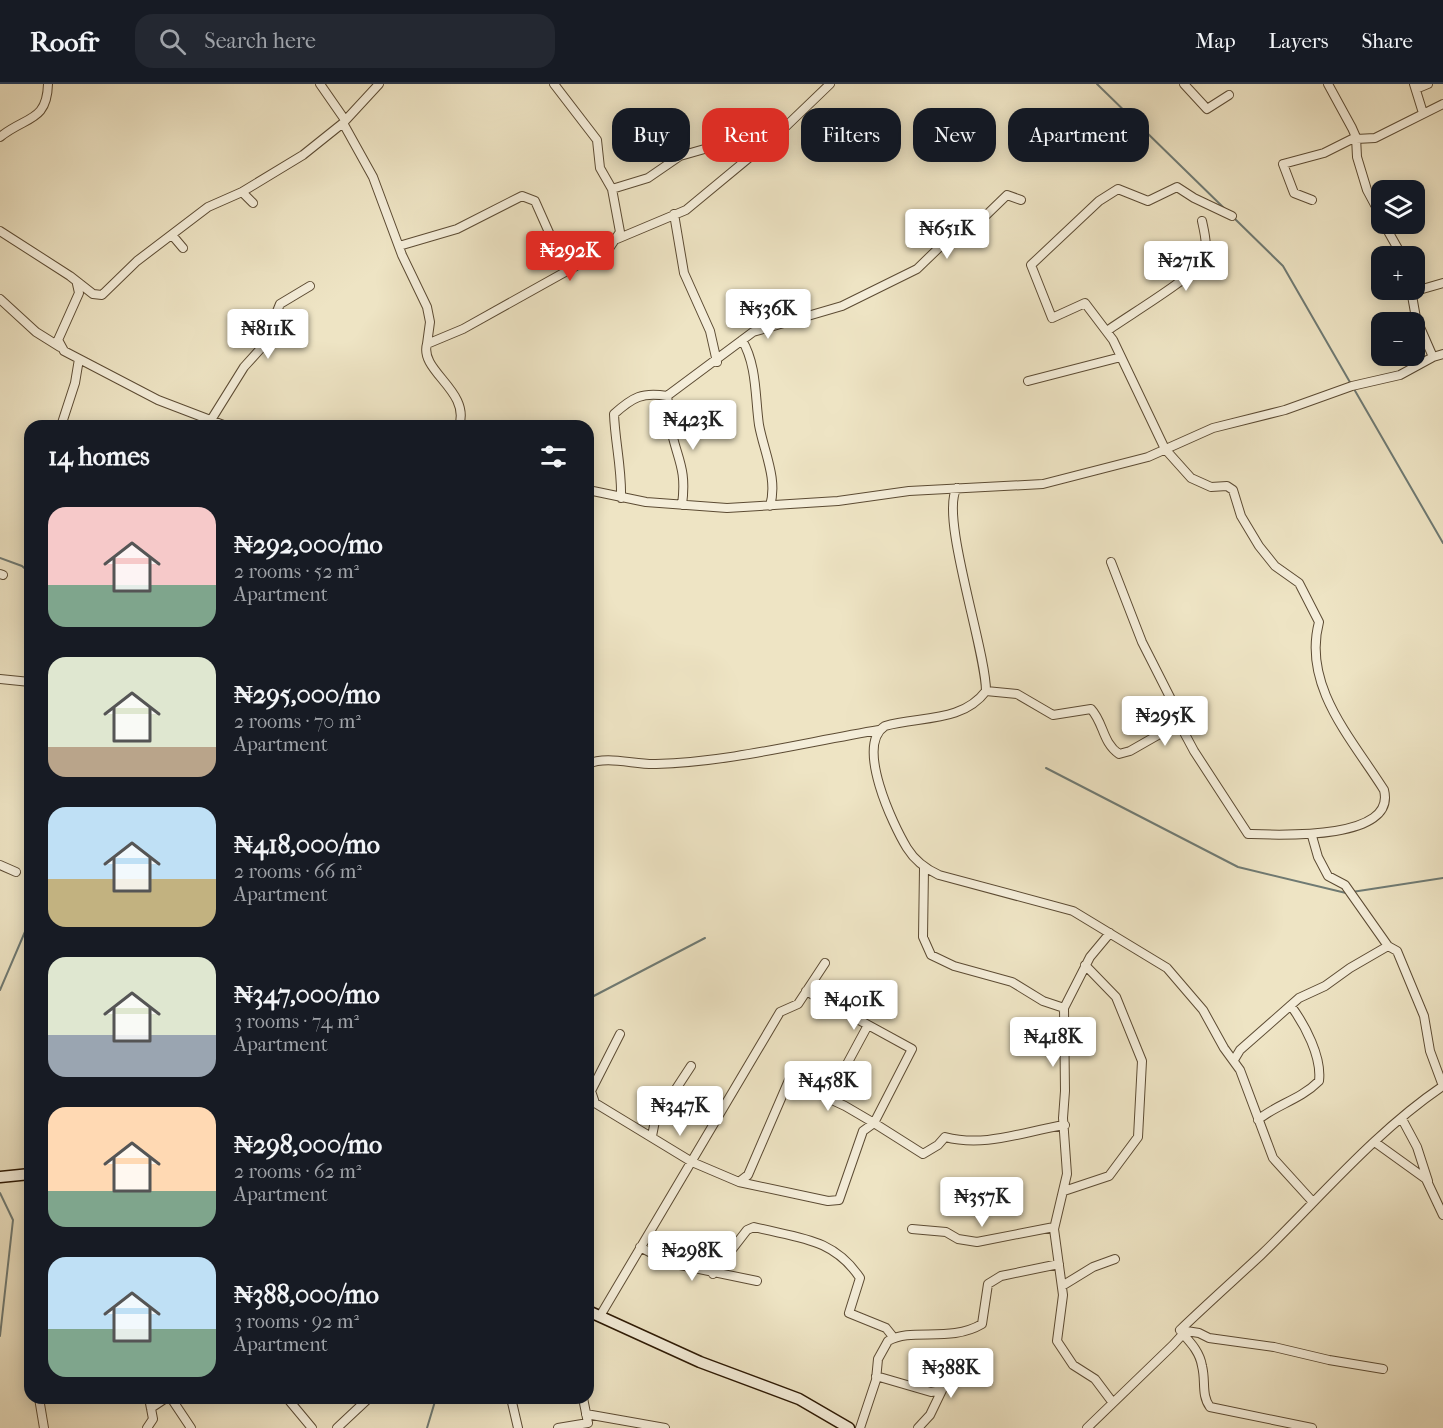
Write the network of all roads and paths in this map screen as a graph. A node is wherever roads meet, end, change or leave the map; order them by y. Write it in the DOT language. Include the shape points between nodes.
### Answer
graph roads {
  1 [pos="48,84"];
  2 [pos="320,84"];
  3 [pos="380,84"];
  4 [pos="554,84"];
  5 [pos="830,84"];
  6 [pos="1184,84"];
  7 [pos="1328,84"];
  8 [pos="1428,84"];
  9 [pos="1415,86"];
  10 [pos="1229,95"];
  11 [pos="1443,104"];
  12 [pos="1423,113"];
  13 [pos="344,122"];
  14 [pos="0,136"];
  15 [pos="1356,138"];
  16 [pos="702,150"];
  17 [pos="612,189"];
  18 [pos="242,192"];
  19 [pos="1371,194"];
  20 [pos="1021,200"];
  21 [pos="1312,200"];
  22 [pos="253,203"];
  23 [pos="674,214"];
  24 [pos="1232,216"];
  25 [pos="1202,221"];
  26 [pos="0,231"];
  27 [pos="172,235"];
  28 [pos="615,240"];
  29 [pos="399,246"];
  30 [pos="183,248"];
  31 [pos="570,267"];
  32 [pos="1443,283"];
  33 [pos="77,284"];
  34 [pos="310,286"];
  35 [pos="1425,288"];
  36 [pos="0,299"];
  37 [pos="1413,300"];
  38 [pos="1107,331"];
  39 [pos="742,340"];
  40 [pos="427,344"];
  41 [pos="60,347"];
  42 [pos="1443,354"];
  43 [pos="1121,357"];
  44 [pos="1433,357"];
  45 [pos="79,359"];
  46 [pos="717,362"];
  47 [pos="1028,381"];
  48 [pos="667,396"];
  49 [pos="63,420"];
  50 [pos="211,420"];
  51 [pos="461,420"];
  52 [pos="1165,449"];
  53 [pos="594,491"];
  54 [pos="955,492"];
  55 [pos="621,498"];
  56 [pos="682,505"];
  57 [pos="770,506"];
  58 [pos="1111,562"];
  59 [pos="0,680"];
  60 [pos="24,682"];
  61 [pos="986,691"];
  62 [pos="1179,723"];
  63 [pos="879,730"];
  64 [pos="594,761"];
  65 [pos="1312,836"];
  66 [pos="0,865"];
  67 [pos="924,868"];
  68 [pos="16,872"];
  69 [pos="1110,933"];
  70 [pos="1388,946"];
  71 [pos="825,963"];
  72 [pos="1085,965"];
  73 [pos="806,992"];
  74 [pos="1291,1006"];
  75 [pos="1064,1008"];
  76 [pos="868,1025"];
  77 [pos="620,1034"];
  78 [pos="1234,1060"];
  79 [pos="691,1066"];
  80 [pos="594,1085"];
  81 [pos="1443,1086"];
  82 [pos="822,1094"];
  83 [pos="594,1101"];
  84 [pos="1402,1119"];
  85 [pos="1258,1120"];
  86 [pos="874,1123"];
  87 [pos="1065,1125"];
  88 [pos="652,1136"];
  89 [pos="1376,1143"];
  90 [pos="692,1162"];
  91 [pos="24,1175"];
  92 [pos="0,1177"];
  93 [pos="739,1182"];
  94 [pos="1429,1184"];
  95 [pos="1064,1191"];
  96 [pos="1312,1201"];
  97 [pos="1443,1215"];
  98 [pos="1054,1227"];
  99 [pos="912,1229"];
  100 [pos="639,1247"];
  101 [pos="1115,1259"];
  102 [pos="1059,1264"];
  103 [pos="714,1274"];
  104 [pos="757,1281"];
  105 [pos="1062,1286"];
  106 [pos="594,1314"];
  107 [pos="600,1316"];
  108 [pos="1182,1332"];
  109 [pos="894,1338"];
  110 [pos="959,1355"];
  111 [pos="1383,1369"];
  112 [pos="876,1376"];
  113 [pos="941,1390"];
  114 [pos="1113,1403"];
  115 [pos="40,1404"];
  116 [pos="150,1404"];
  117 [pos="157,1404"];
  118 [pos="175,1404"];
  119 [pos="292,1404"];
  120 [pos="363,1404"];
  121 [pos="512,1404"];
  122 [pos="584,1404"];
  123 [pos="151,1408"];
  124 [pos="588,1422"];
  125 [pos="44,1428"];
  126 [pos="147,1428"];
  127 [pos="191,1428"];
  128 [pos="312,1428"];
  129 [pos="337,1428"];
  130 [pos="518,1428"];
  131 [pos="558,1428"];
  132 [pos="665,1428"];
  133 [pos="849,1428"];
  134 [pos="860,1428"];
  135 [pos="918,1428"];
  136 [pos="1087,1428"];
  137 [pos="1312,1428"];
  1 -- 14 [label="street" via="43,110"];
  2 -- 13 [label="street"];
  3 -- 13 [label="street"];
  4 -- 17 [label="street" via="597,140 600,168"];
  5 -- 23 [label="street" via="708,194"];
  6 -- 10 [label="street" via="1207,109"];
  7 -- 15 [label="street"];
  8 -- 9 [label="street"];
  9 -- 12 [label="street"];
  11 -- 12 [label="street"];
  12 -- 15 [label="street" via="1375,138"];
  13 -- 18 [label="street" via="285,167"];
  13 -- 29 [label="street" via="373,177"];
  15 -- 19 [label="street" via="1357,157"];
  15 -- 21 [label="street" via="1324,153 1283,164 1294,194"];
  16 -- 17 [label="street" via="680,156 648,178"];
  17 -- 28 [label="street" via="620,232"];
  18 -- 22 [label="street"];
  18 -- 27 [label="street" via="208,207"];
  20 -- 39 [label="street" via="1007,195 975,226 948,239 917,269 867,295 816,315 763,328"];
  23 -- 28 [label="street"];
  23 -- 46 [label="street" via="684,273 710,331"];
  24 -- 38 [label="street" via="1177,187 1148,201 1118,189 1053,242 1031,265 1052,318 1085,303"];
  25 -- 38 [label="street" via="1207,240 1201,263"];
  26 -- 33 [label="street"];
  27 -- 30 [label="street"];
  27 -- 33 [label="street" via="137,261 105,293 93,294"];
  28 -- 31 [label="street" via="610,247"];
  29 -- 31 [label="street" via="457,229 522,196 535,201"];
  29 -- 40 [label="street" via="427,307"];
  31 -- 40 [label="street" via="463,329"];
  32 -- 35 [label="street"];
  33 -- 41 [label="street" via="79,293 58,340"];
  34 -- 50 [label="street" via="280,304 263,346 244,367"];
  36 -- 41 [label="street" via="36,332"];
  37 -- 44 [label="street" via="1416,318"];
  38 -- 43 [label="street"];
  39 -- 46 [label="street"];
  39 -- 57 [label="street" via="759,401 760,429 774,493"];
  40 -- 51 [label="street" via="428,358 454,393"];
  41 -- 45 [label="street"];
  42 -- 44 [label="street"];
  43 -- 47 [label="street"];
  43 -- 52 [label="street"];
  44 -- 52 [label="street" via="1400,375 1213,428"];
  45 -- 49 [label="street"];
  45 -- 50 [label="street" via="158,400"];
  46 -- 48 [label="street"];
  48 -- 55 [label="street" via="648,393 628,401 614,414"];
  48 -- 56 [label="street" via="670,425 685,482"];
  52 -- 54 [label="street" via="1148,457 1043,484"];
  52 -- 65 [label="street" via="1191,478 1210,487 1227,486 1233,490 1241,516 1259,546 1275,566 1299,582 1319,622 1313,643 1323,692 1342,729 1384,790 1387,801 1382,811 1340,831"];
  53 -- 55 [label="street"];
  54 -- 57 [label="street" via="943,489"];
  54 -- 61 [label="street" via="954,529 983,660"];
  55 -- 56 [label="street"];
  56 -- 57 [label="street"];
  58 -- 62 [label="street"];
  59 -- 60 [label="street"];
  61 -- 62 [label="street" via="1017,694 1053,715 1092,709 1110,747 1119,754 1130,752"];
  61 -- 63 [label="street" via="976,701 950,714"];
  62 -- 65 [label="street" via="1248,834"];
  63 -- 64 [label="street" via="689,763"];
  63 -- 67 [label="street" via="875,739 880,790 908,849"];
  65 -- 70 [label="street" via="1328,876 1350,892"];
  66 -- 68 [label="street"];
  67 -- 69 [label="street" via="1073,911"];
  67 -- 75 [label="street" via="923,937 931,955 954,966 1012,982 1043,1001"];
  69 -- 72 [label="street"];
  69 -- 78 [label="street" via="1167,968 1203,1010"];
  70 -- 74 [label="street"];
  70 -- 81 [label="street" via="1397,951 1425,1016 1430,1051"];
  71 -- 73 [label="street"];
  72 -- 75 [label="street"];
  72 -- 95 [label="street" via="1116,997 1140,1051 1140,1126 1134,1143 1109,1176"];
  73 -- 76 [label="street"];
  73 -- 90 [label="street" via="798,1004 780,1011"];
  74 -- 78 [label="street" via="1240,1050"];
  74 -- 85 [label="street" via="1308,1034 1319,1081 1297,1099"];
  75 -- 87 [label="street"];
  76 -- 82 [label="street" via="833,1090"];
  76 -- 86 [label="street" via="912,1049"];
  77 -- 80 [label="street"];
  78 -- 85 [label="street"];
  79 -- 88 [label="street" via="655,1121"];
  81 -- 84 [label="street"];
  82 -- 86 [label="street"];
  82 -- 93 [label="street" via="789,1080 748,1175"];
  83 -- 88 [label="street"];
  84 -- 89 [label="street"];
  84 -- 94 [label="street" via="1417,1147"];
  85 -- 96 [label="street" via="1272,1158"];
  86 -- 87 [label="street" via="923,1154 945,1137 984,1142"];
  86 -- 93 [label="street" via="863,1131 836,1201"];
  87 -- 95 [label="street" via="1068,1164"];
  88 -- 90 [label="street"];
  89 -- 94 [label="street" via="1416,1170"];
  89 -- 96 [label="street"];
  90 -- 93 [label="street"];
  90 -- 100 [label="street"];
  91 -- 92 [label="street"];
  94 -- 97 [label="street"];
  95 -- 98 [label="street"];
  96 -- 108 [label="street"];
  98 -- 99 [label="street" via="977,1242 946,1232"];
  98 -- 102 [label="street"];
  100 -- 103 [label="street" via="670,1263"];
  100 -- 107 [label="street"];
  101 -- 105 [label="street"];
  102 -- 105 [label="street"];
  102 -- 109 [label="street" via="1001,1276 988,1284 982,1324 975,1328 946,1335"];
  103 -- 104 [label="street"];
  103 -- 109 [label="street" via="747,1230 754,1227 800,1236 834,1250 853,1267 860,1278 849,1313 886,1328"];
  105 -- 114 [label="street" via="1057,1341 1072,1365 1095,1379"];
  106 -- 107 [label="street"];
  107 -- 133 [label="street" via="700,1362 799,1399"];
  108 -- 111 [label="street"];
  108 -- 114 [label="street"];
  108 -- 137 [label="street" via="1199,1354 1203,1398 1210,1407"];
  109 -- 112 [label="street" via="878,1359"];
  110 -- 113 [label="street"];
  112 -- 113 [label="street" via="931,1392"];
  112 -- 134 [label="street"];
  113 -- 135 [label="street" via="930,1415"];
  114 -- 136 [label="street"];
  115 -- 125 [label="street"];
  116 -- 123 [label="street"];
  117 -- 123 [label="street"];
  118 -- 127 [label="street"];
  119 -- 128 [label="street"];
  120 -- 129 [label="street"];
  121 -- 130 [label="street"];
  122 -- 124 [label="street"];
  123 -- 126 [label="street" via="153,1419"];
  124 -- 131 [label="street"];
  124 -- 132 [label="street"];
}
